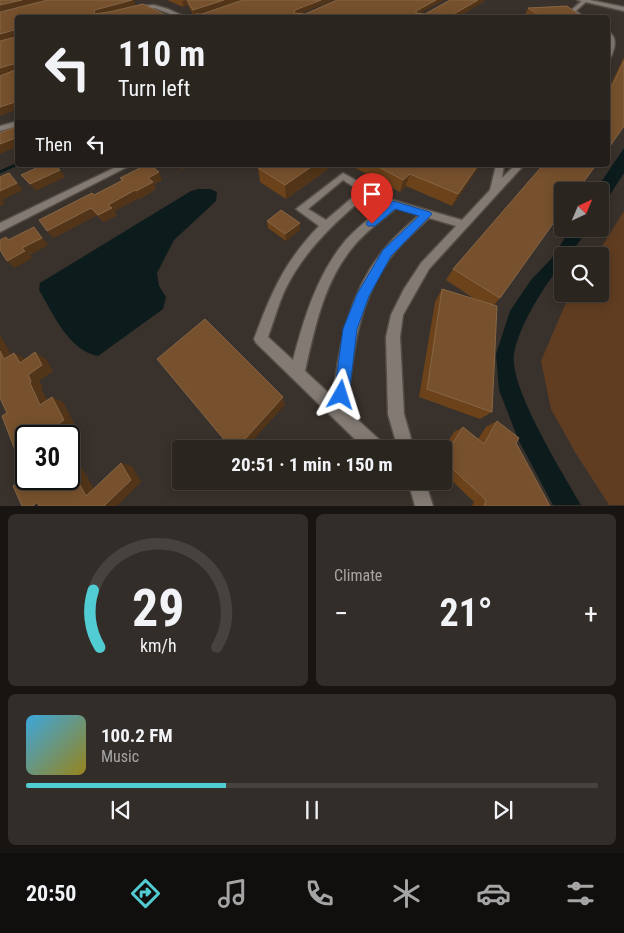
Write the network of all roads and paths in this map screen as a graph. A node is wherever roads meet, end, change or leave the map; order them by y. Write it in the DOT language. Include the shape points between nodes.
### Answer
graph roads {
  1 [pos="587,1"];
  2 [pos="624,9"];
  3 [pos="125,11"];
  4 [pos="583,14"];
  5 [pos="178,15"];
  6 [pos="610,36"];
  7 [pos="610,49"];
  8 [pos="15,124"];
  9 [pos="0,129"];
  10 [pos="123,167"];
  11 [pos="500,167"];
  12 [pos="518,167"];
  13 [pos="366,191"];
  14 [pos="494,192"];
  15 [pos="393,205"];
  16 [pos="427,214"];
  17 [pos="464,224"];
  18 [pos="325,225"];
  19 [pos="0,228"];
  20 [pos="297,374"];
  21 [pos="339,413"];
  22 [pos="368,440"];
  23 [pos="403,440"];
  24 [pos="419,490"];
  25 [pos="424,506"];
  1 -- 2 [label="main road"];
  1 -- 4 [label="street"];
  1 -- 4 [label="street" via="574,11"];
  3 -- 5 [label="street" via="153,6"];
  6 -- 7 [label="street"];
  8 -- 9 [label="street"];
  10 -- 19 [label="street"];
  11 -- 14 [label="street"];
  12 -- 14 [label="street"];
  13 -- 15 [label="street"];
  13 -- 18 [label="street"];
  13 -- 18 [label="street" via="343,176 301,209"];
  14 -- 17 [label="street"];
  15 -- 16 [label="street"];
  15 -- 20 [label="street" via="355,238 336,263 311,315"];
  16 -- 17 [label="street"];
  16 -- 21 [label="street" via="387,253 363,294 350,329"];
  17 -- 23 [label="street" via="425,266 397,315 393,338 396,414"];
  18 -- 20 [label="street" via="284,279 261,339"];
  20 -- 21 [label="street"];
  21 -- 22 [label="street"];
  24 -- 25 [label="street"];
}
